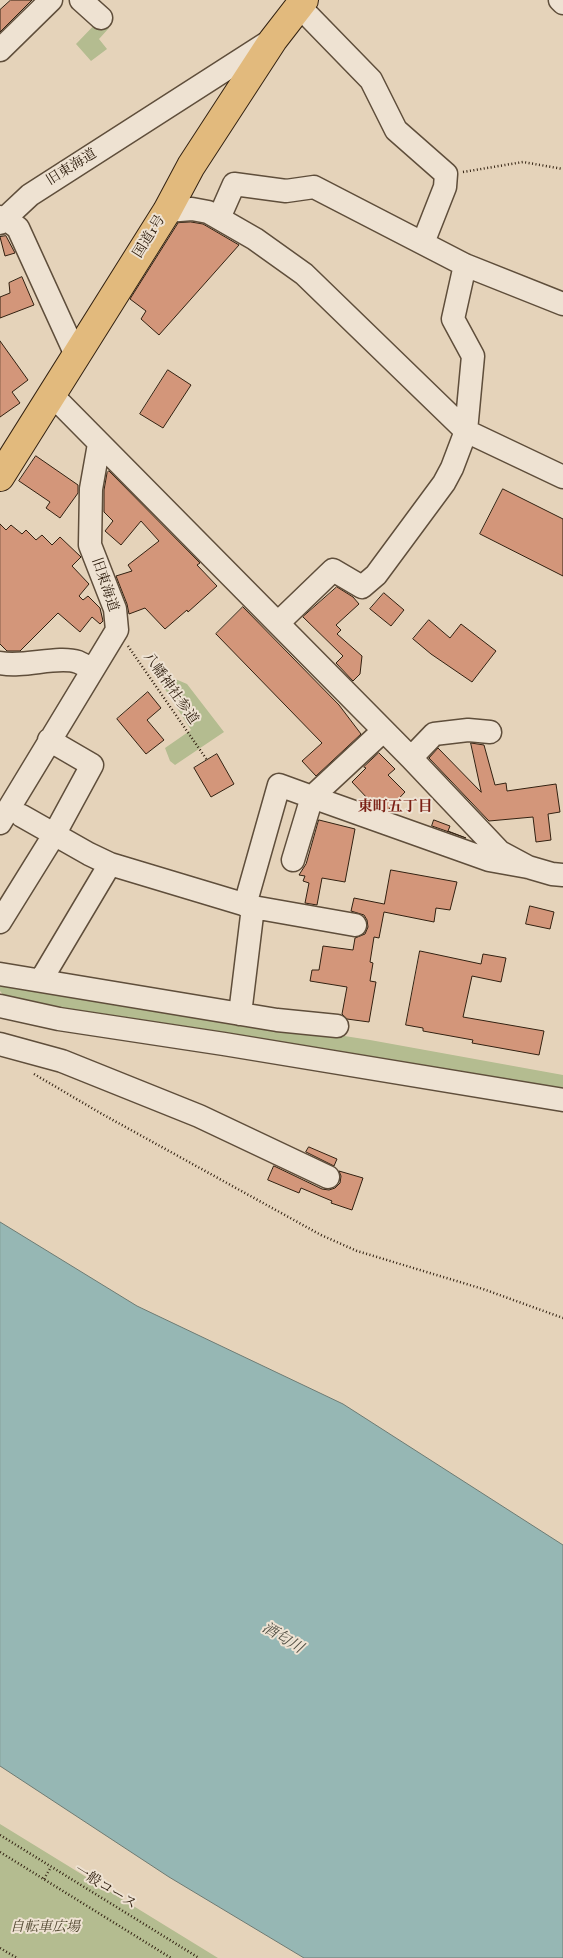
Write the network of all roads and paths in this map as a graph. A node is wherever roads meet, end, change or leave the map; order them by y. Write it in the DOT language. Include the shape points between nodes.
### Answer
graph roads {
  1 [pos="51,0"];
  2 [pos="81,0"];
  3 [pos="560,0"];
  4 [pos="302,3"];
  5 [pos="563,3"];
  6 [pos="101,18"];
  7 [pos="273,40"];
  8 [pos="0,50"];
  9 [pos="563,169"];
  10 [pos="446,174"];
  11 [pos="167,211"];
  12 [pos="219,218"];
  13 [pos="2,220"];
  14 [pos="423,243"];
  15 [pos="465,265"];
  16 [pos="563,304"];
  17 [pos="76,355"];
  18 [pos="51,394"];
  19 [pos="466,432"];
  20 [pos="99,444"];
  21 [pos="0,477"];
  22 [pos="563,477"];
  23 [pos="278,624"];
  24 [pos="116,630"];
  25 [pos="0,663"];
  26 [pos="92,670"];
  27 [pos="384,731"];
  28 [pos="490,732"];
  29 [pos="49,740"];
  30 [pos="411,758"];
  31 [pos="207,760"];
  32 [pos="312,797"];
  33 [pos="22,816"];
  34 [pos="0,823"];
  35 [pos="54,835"];
  36 [pos="294,860"];
  37 [pos="110,864"];
  38 [pos="528,868"];
  39 [pos="563,875"];
  40 [pos="249,906"];
  41 [pos="0,922"];
  42 [pos="355,925"];
  43 [pos="0,974"];
  44 [pos="40,980"];
  45 [pos="0,1006"];
  46 [pos="240,1014"];
  47 [pos="338,1026"];
  48 [pos="0,1044"];
  49 [pos="31,1072"];
  50 [pos="563,1100"];
  51 [pos="328,1177"];
  52 [pos="563,1318"];
  53 [pos="0,1835"];
  54 [pos="0,1852"];
  55 [pos="51,1867"];
  56 [pos="44,1879"];
  57 [pos="0,1948"];
  58 [pos="16,1958"];
  59 [pos="171,1958"];
  60 [pos="200,1958"];
  1 -- 8 [label="street"];
  2 -- 6 [label="street"];
  3 -- 5 [label="street"];
  4 -- 7 [label="highway, 国道1号"];
  4 -- 10 [label="street" via="371,80 396,130"];
  7 -- 11 [label="highway, 国道1号" via="191,166"];
  7 -- 13 [label="street, 旧東海道" via="30,195"];
  9 -- 10 [label="path" via="523,162"];
  10 -- 14 [label="street" via="445,187"];
  11 -- 12 [label="street" via="192,209"];
  11 -- 17 [label="highway, 国道1号"];
  12 -- 14 [label="street" via="234,184 286,191 314,187"];
  12 -- 19 [label="street" via="304,274"];
  13 -- 17 [label="street, 旧東海道" via="18,228"];
  14 -- 15 [label="street"];
  15 -- 16 [label="street"];
  15 -- 19 [label="street" via="453,319 473,356"];
  17 -- 18 [label="highway, 国道1号"];
  18 -- 20 [label="street"];
  18 -- 21 [label="highway, 国道1号"];
  19 -- 22 [label="street"];
  19 -- 23 [label="street" via="444,483 376,575 362,587 333,570"];
  20 -- 23 [label="street"];
  20 -- 24 [label="street, 旧東海道" via="91,489 90,545 115,609"];
  23 -- 27 [label="street"];
  24 -- 26 [label="street, 旧東海道"];
  24 -- 31 [label="path, 八幡神社参道"];
  25 -- 26 [label="street" via="12,665 62,660 77,662"];
  26 -- 29 [label="street, 旧東海道"];
  27 -- 30 [label="street"];
  27 -- 32 [label="street"];
  28 -- 30 [label="street" via="468,730 434,734"];
  29 -- 34 [label="street, 旧東海道"];
  29 -- 35 [label="street" via="92,765"];
  30 -- 38 [label="street" via="500,852"];
  32 -- 36 [label="street"];
  32 -- 38 [label="street" via="489,860"];
  32 -- 40 [label="street" via="279,785"];
  33 -- 35 [label="street"];
  35 -- 37 [label="street"];
  35 -- 41 [label="street"];
  37 -- 40 [label="street"];
  37 -- 44 [label="street"];
  38 -- 39 [label="street"];
  40 -- 42 [label="street"];
  40 -- 46 [label="street"];
  43 -- 44 [label="street"];
  44 -- 46 [label="street"];
  45 -- 50 [label="street" via="59,1019"];
  46 -- 47 [label="street"];
  48 -- 51 [label="street" via="62,1061 199,1116"];
  49 -- 52 [label="path" via="321,1235 357,1251 483,1289"];
  53 -- 55 [label="path, 一般コース"];
  54 -- 56 [label="path"];
  55 -- 56 [label="path"];
  55 -- 60 [label="path, 一般コース"];
  56 -- 59 [label="path"];
  57 -- 58 [label="path"];
}
